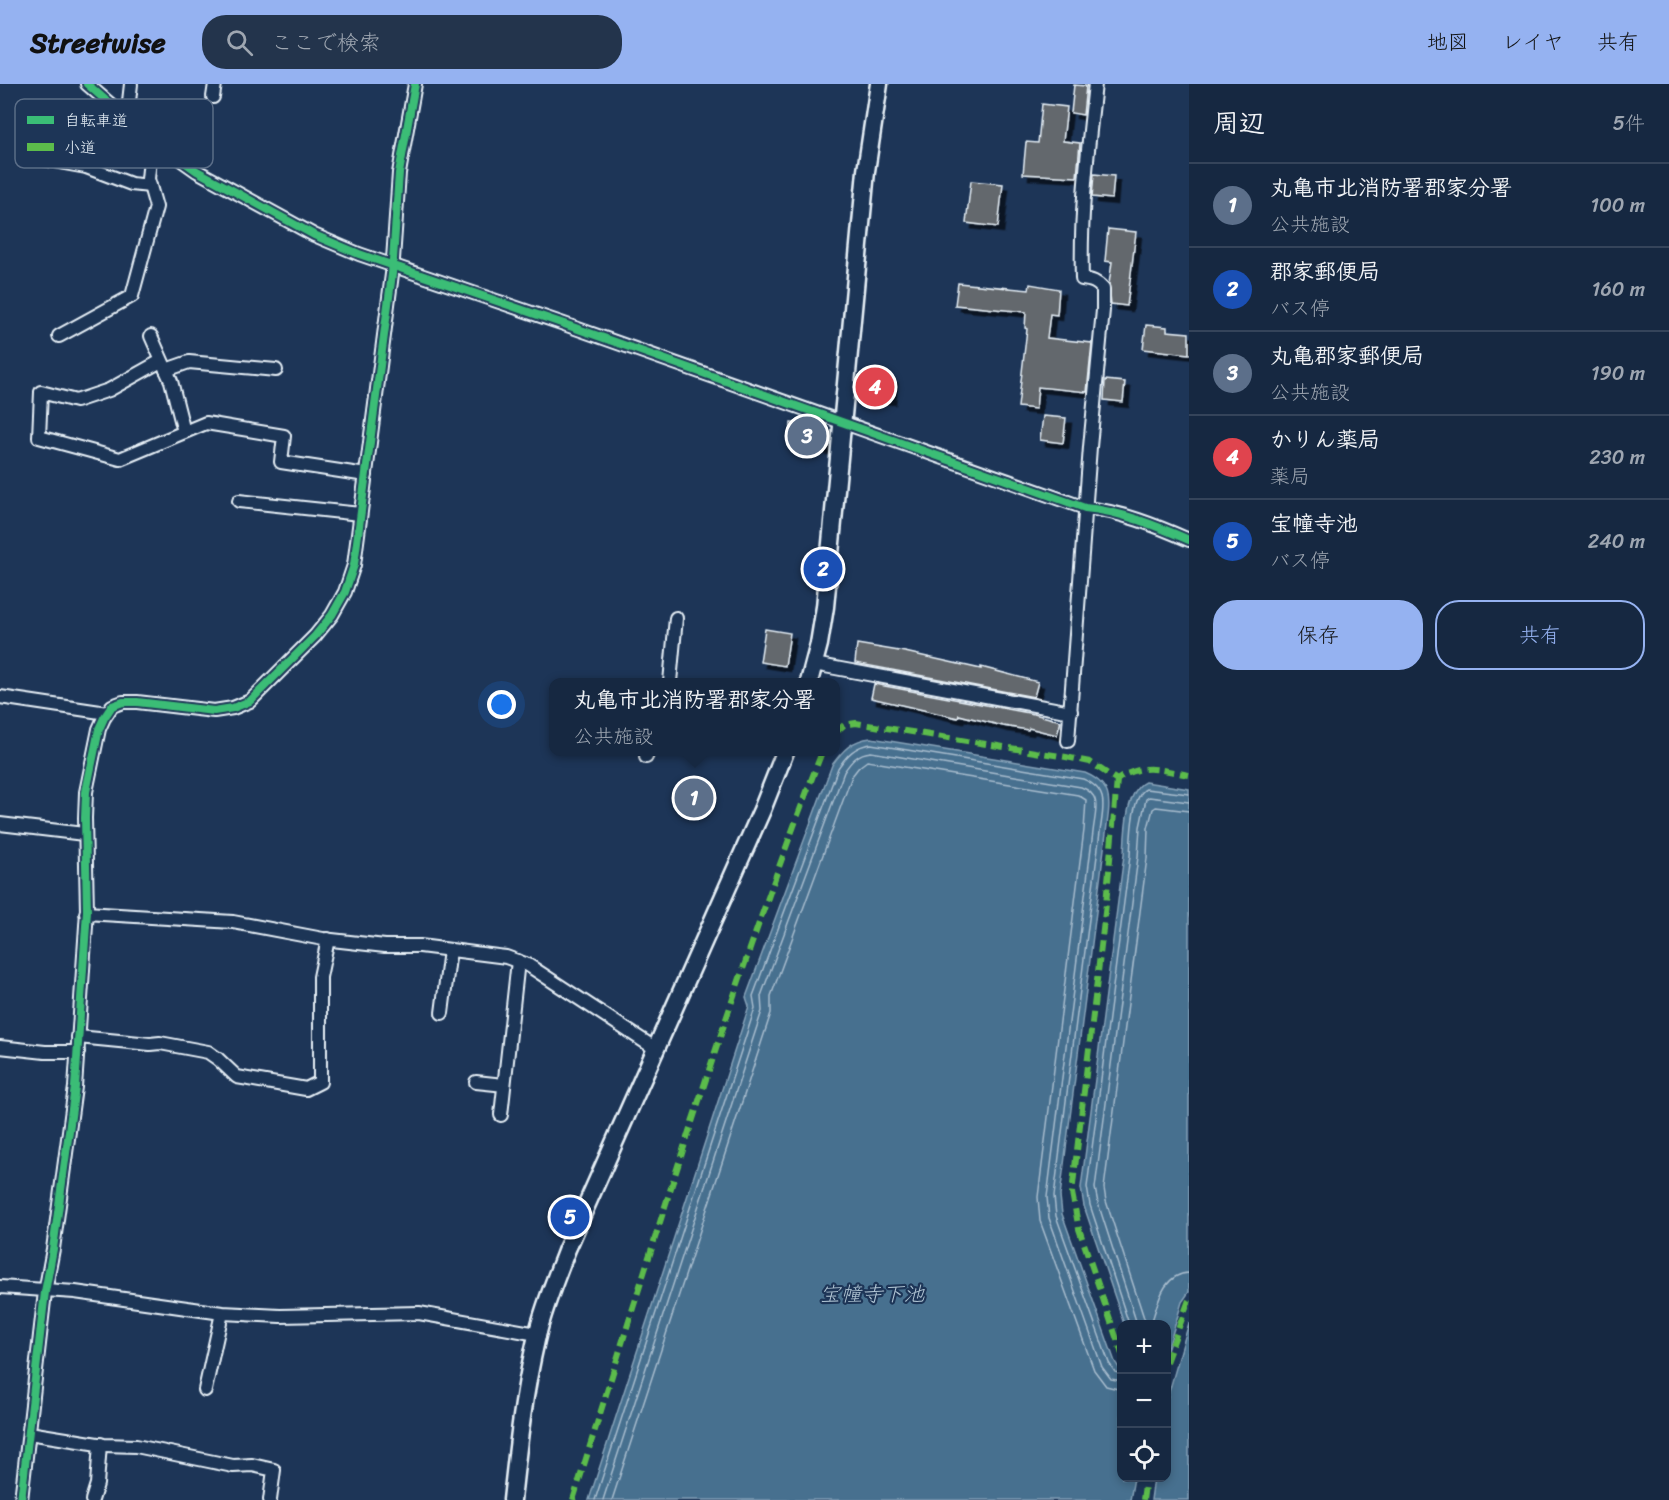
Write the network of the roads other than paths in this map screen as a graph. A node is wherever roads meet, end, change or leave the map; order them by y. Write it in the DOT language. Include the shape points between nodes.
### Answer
graph roads {
  1 [pos="87,84"];
  2 [pos="131,84"];
  3 [pos="215,84"];
  4 [pos="415,84"];
  5 [pos="879,84"];
  6 [pos="1095,84"];
  7 [pos="213,97"];
  8 [pos="105,99"];
  9 [pos="129,99"];
  10 [pos="89,168"];
  11 [pos="149,168"];
  12 [pos="193,168"];
  13 [pos="150,186"];
  14 [pos="393,265"];
  15 [pos="58,336"];
  16 [pos="151,336"];
  17 [pos="163,365"];
  18 [pos="276,370"];
  19 [pos="842,423"];
  20 [pos="184,432"];
  21 [pos="366,475"];
  22 [pos="239,501"];
  23 [pos="1085,508"];
  24 [pos="360,514"];
  25 [pos="1189,540"];
  26 [pos="676,618"];
  27 [pos="814,664"];
  28 [pos="670,678"];
  29 [pos="810,678"];
  30 [pos="0,697"];
  31 [pos="107,712"];
  32 [pos="1071,712"];
  33 [pos="1068,741"];
  34 [pos="783,756"];
  35 [pos="0,824"];
  36 [pos="84,834"];
  37 [pos="86,913"];
  38 [pos="328,939"];
  39 [pos="450,950"];
  40 [pos="518,961"];
  41 [pos="442,1012"];
  42 [pos="78,1036"];
  43 [pos="0,1047"];
  44 [pos="656,1049"];
  45 [pos="78,1052"];
  46 [pos="476,1082"];
  47 [pos="504,1085"];
  48 [pos="501,1116"];
  49 [pos="0,1287"];
  50 [pos="45,1292"];
  51 [pos="222,1313"];
  52 [pos="537,1334"];
  53 [pos="205,1390"];
  54 [pos="29,1433"];
  55 [pos="100,1444"];
  56 [pos="21,1500"];
  57 [pos="93,1500"];
  58 [pos="270,1500"];
  59 [pos="512,1500"];
  1 -- 8 [label="street"];
  2 -- 9 [label="street"];
  3 -- 7 [label="street"];
  4 -- 14 [label="street" via="399,173"];
  5 -- 19 [label="street" via="866,171"];
  6 -- 23 [label="street" via="1081,254 1082,279 1103,289 1103,310"];
  10 -- 13 [label="street" via="131,184"];
  11 -- 13 [label="street"];
  12 -- 14 [label="street" via="314,235"];
  13 -- 15 [label="street" via="156,207 132,296"];
  14 -- 19 [label="street"];
  14 -- 21 [label="street"];
  16 -- 17 [label="street"];
  17 -- 18 [label="street" via="189,362"];
  17 -- 20 [label="street"];
  17 -- 20 [label="street" via="76,402 41,392 39,437 120,459"];
  19 -- 23 [label="street"];
  19 -- 27 [label="street" via="825,607"];
  20 -- 21 [label="street" via="206,423 284,436 281,462"];
  21 -- 24 [label="street"];
  22 -- 24 [label="street"];
  23 -- 25 [label="street" via="1141,520"];
  23 -- 32 [label="street"];
  24 -- 31 [label="street" via="354,565 332,615 250,701 214,711 129,702 112,706"];
  26 -- 28 [label="street"];
  27 -- 29 [label="street"];
  27 -- 32 [label="street"];
  30 -- 31 [label="street"];
  31 -- 36 [label="street" via="92,759"];
  32 -- 33 [label="street"];
  34 -- 44 [label="street"];
  35 -- 36 [label="street"];
  36 -- 37 [label="street"];
  37 -- 38 [label="street" via="233,922"];
  37 -- 42 [label="street"];
  38 -- 39 [label="street"];
  38 -- 42 [label="street" via="320,977 320,1082 306,1089 237,1077 208,1052 160,1042"];
  39 -- 40 [label="street"];
  39 -- 41 [label="street"];
  40 -- 44 [label="street"];
  40 -- 47 [label="street"];
  42 -- 45 [label="street"];
  43 -- 45 [label="street"];
  44 -- 52 [label="street" via="567,1249"];
  45 -- 50 [label="street"];
  46 -- 47 [label="street"];
  47 -- 48 [label="street"];
  49 -- 50 [label="street"];
  50 -- 51 [label="street" via="75,1292"];
  50 -- 54 [label="street"];
  51 -- 52 [label="street" via="419,1313"];
  51 -- 53 [label="street"];
  52 -- 59 [label="street" via="525,1392"];
  54 -- 55 [label="street"];
  54 -- 56 [label="street"];
  55 -- 57 [label="street"];
  55 -- 58 [label="street" via="136,1446 233,1466 268,1468 274,1470"];
}
